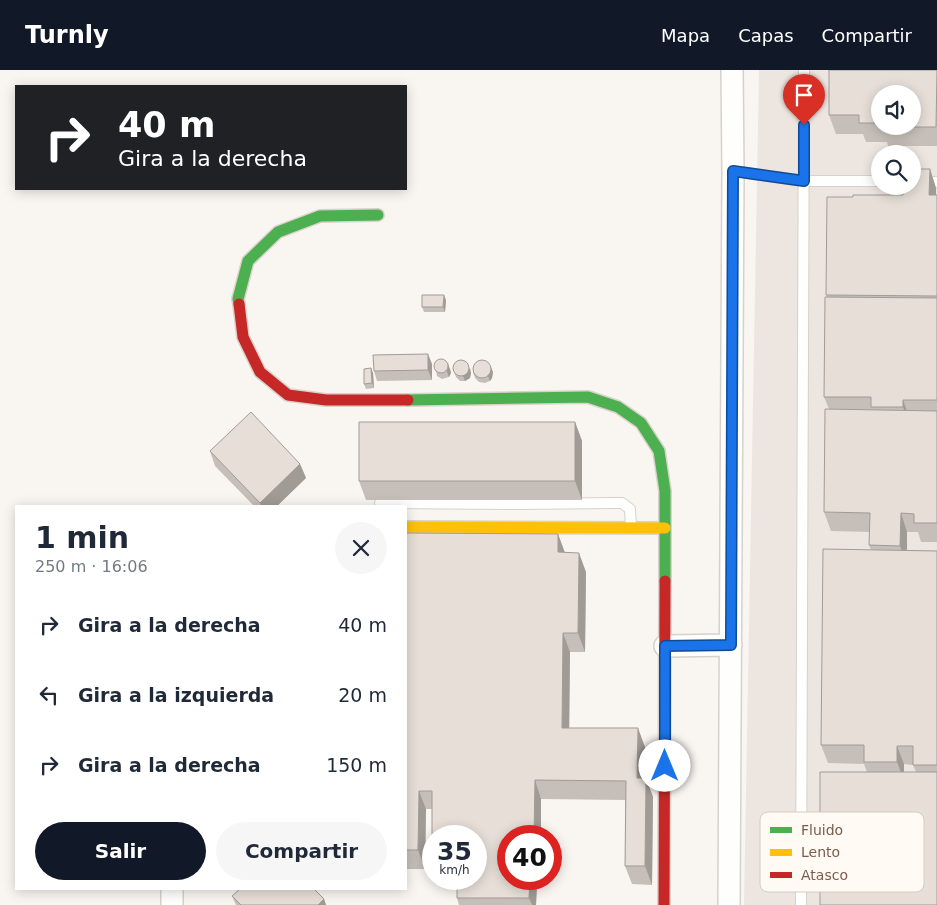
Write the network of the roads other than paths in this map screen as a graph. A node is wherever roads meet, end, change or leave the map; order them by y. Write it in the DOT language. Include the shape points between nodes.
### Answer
graph roads {
  1 [pos="732,70"];
  2 [pos="804,70"];
  3 [pos="733,171"];
  4 [pos="804,181"];
  5 [pos="871,181"];
  6 [pos="921,182"];
  7 [pos="937,182"];
  8 [pos="378,215"];
  9 [pos="380,503"];
  10 [pos="407,527"];
  11 [pos="631,528"];
  12 [pos="665,528"];
  13 [pos="731,645"];
  14 [pos="665,646"];
  15 [pos="801,812"];
  16 [pos="172,890"];
  17 [pos="801,892"];
  18 [pos="172,905"];
  19 [pos="664,905"];
  20 [pos="729,905"];
  21 [pos="801,905"];
  1 -- 3 [label="street"];
  2 -- 4 [label="lane"];
  3 -- 4 [label="lane"];
  3 -- 13 [label="street"];
  4 -- 5 [label="lane"];
  4 -- 15 [label="lane"];
  6 -- 7 [label="lane"];
  8 -- 12 [label="street" via="320,216 278,232 248,261 238,299 243,337 260,372 288,395 326,400 588,397 618,407 641,423 659,451 665,491"];
  9 -- 11 [label="lane" via="622,503 630,509"];
  10 -- 11 [label="street"];
  11 -- 12 [label="street"];
  12 -- 14 [label="street"];
  13 -- 14 [label="street"];
  13 -- 20 [label="street"];
  14 -- 19 [label="street"];
  16 -- 18 [label="street"];
  17 -- 21 [label="lane"];
}
